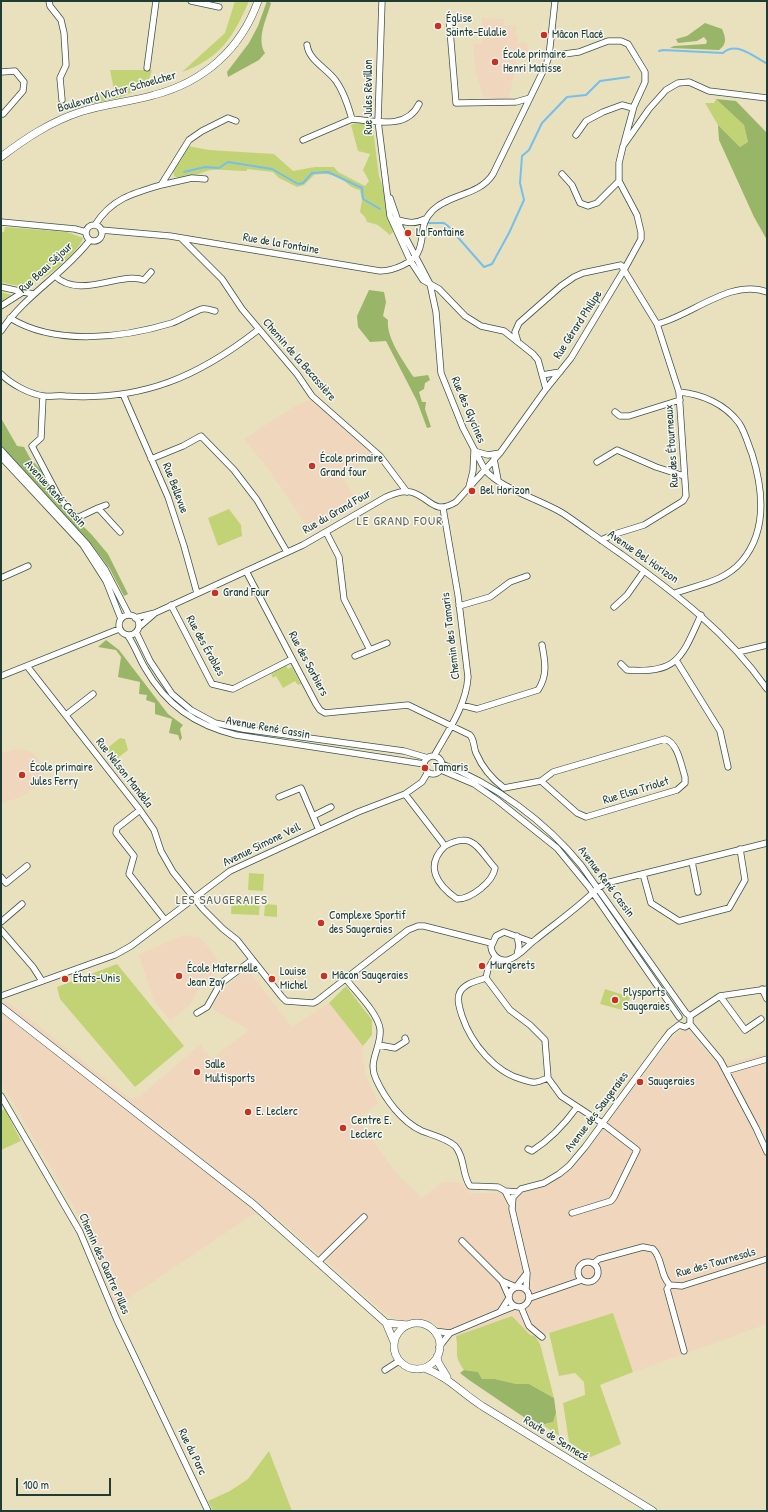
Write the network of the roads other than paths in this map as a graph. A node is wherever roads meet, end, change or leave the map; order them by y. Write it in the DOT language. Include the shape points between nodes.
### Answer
graph roads {
  1 [pos="49,1"];
  2 [pos="156,1"];
  3 [pos="190,1"];
  4 [pos="258,1"];
  5 [pos="382,1"];
  6 [pos="555,1"];
  7 [pos="219,7"];
  8 [pos="450,18"];
  9 [pos="307,45"];
  10 [pos="549,56"];
  11 [pos="147,68"];
  12 [pos="1,72"];
  13 [pos="530,98"];
  14 [pos="767,98"];
  15 [pos="62,100"];
  16 [pos="419,104"];
  17 [pos="633,108"];
  18 [pos="3,114"];
  19 [pos="352,119"];
  20 [pos="236,121"];
  21 [pos="378,121"];
  22 [pos="576,135"];
  23 [pos="303,140"];
  24 [pos="623,146"];
  25 [pos="1,157"];
  26 [pos="562,174"];
  27 [pos="205,179"];
  28 [pos="619,181"];
  29 [pos="161,185"];
  30 [pos="388,192"];
  31 [pos="425,219"];
  32 [pos="398,220"];
  33 [pos="1,222"];
  34 [pos="94,225"];
  35 [pos="101,230"];
  36 [pos="86,232"];
  37 [pos="181,238"];
  38 [pos="90,240"];
  39 [pos="416,255"];
  40 [pos="410,260"];
  41 [pos="624,270"];
  42 [pos="151,272"];
  43 [pos="55,276"];
  44 [pos="430,284"];
  45 [pos="1,287"];
  46 [pos="23,292"];
  47 [pos="767,292"];
  48 [pos="32,294"];
  49 [pos="1,306"];
  50 [pos="215,311"];
  51 [pos="10,318"];
  52 [pos="657,324"];
  53 [pos="258,330"];
  54 [pos="1,331"];
  55 [pos="518,342"];
  56 [pos="560,372"];
  57 [pos="1,374"];
  58 [pos="542,374"];
  59 [pos="546,389"];
  60 [pos="679,392"];
  61 [pos="123,394"];
  62 [pos="43,396"];
  63 [pos="680,400"];
  64 [pos="615,412"];
  65 [pos="1,450"];
  66 [pos="474,452"];
  67 [pos="500,452"];
  68 [pos="1,457"];
  69 [pos="151,459"];
  70 [pos="494,459"];
  71 [pos="597,462"];
  72 [pos="485,470"];
  73 [pos="684,476"];
  74 [pos="498,480"];
  75 [pos="469,488"];
  76 [pos="407,492"];
  77 [pos="106,505"];
  78 [pos="98,508"];
  79 [pos="443,508"];
  80 [pos="120,532"];
  81 [pos="326,532"];
  82 [pos="601,540"];
  83 [pos="287,552"];
  84 [pos="28,566"];
  85 [pos="246,571"];
  86 [pos="644,571"];
  87 [pos="527,576"];
  88 [pos="1,578"];
  89 [pos="675,593"];
  90 [pos="197,594"];
  91 [pos="170,605"];
  92 [pos="459,606"];
  93 [pos="614,607"];
  94 [pos="155,613"];
  95 [pos="701,615"];
  96 [pos="132,616"];
  97 [pos="121,619"];
  98 [pos="138,629"];
  99 [pos="119,630"];
  100 [pos="128,636"];
  101 [pos="387,643"];
  102 [pos="542,645"];
  103 [pos="767,645"];
  104 [pos="370,650"];
  105 [pos="738,652"];
  106 [pos="355,656"];
  107 [pos="292,659"];
  108 [pos="676,660"];
  109 [pos="621,664"];
  110 [pos="27,666"];
  111 [pos="1,676"];
  112 [pos="767,688"];
  113 [pos="93,694"];
  114 [pos="461,705"];
  115 [pos="66,715"];
  116 [pos="452,726"];
  117 [pos="434,756"];
  118 [pos="428,758"];
  119 [pos="424,764"];
  120 [pos="442,767"];
  121 [pos="728,767"];
  122 [pos="428,772"];
  123 [pos="541,781"];
  124 [pos="405,794"];
  125 [pos="279,797"];
  126 [pos="331,807"];
  127 [pos="140,810"];
  128 [pos="313,816"];
  129 [pos="319,830"];
  130 [pos="767,843"];
  131 [pos="445,846"];
  132 [pos="740,850"];
  133 [pos="692,862"];
  134 [pos="27,866"];
  135 [pos="643,874"];
  136 [pos="1,877"];
  137 [pos="598,888"];
  138 [pos="698,892"];
  139 [pos="593,893"];
  140 [pos="194,899"];
  141 [pos="22,904"];
  142 [pos="165,920"];
  143 [pos="1,922"];
  144 [pos="1,930"];
  145 [pos="517,936"];
  146 [pos="532,942"];
  147 [pos="491,943"];
  148 [pos="517,955"];
  149 [pos="495,957"];
  150 [pos="252,960"];
  151 [pos="486,978"];
  152 [pos="346,979"];
  153 [pos="42,982"];
  154 [pos="764,989"];
  155 [pos="1,996"];
  156 [pos="720,996"];
  157 [pos="767,999"];
  158 [pos="1,1008"];
  159 [pos="197,1013"];
  160 [pos="688,1015"];
  161 [pos="679,1017"];
  162 [pos="761,1019"];
  163 [pos="690,1024"];
  164 [pos="679,1025"];
  165 [pos="405,1038"];
  166 [pos="379,1045"];
  167 [pos="767,1059"];
  168 [pos="726,1071"];
  169 [pos="548,1078"];
  170 [pos="1,1096"];
  171 [pos="577,1107"];
  172 [pos="602,1123"];
  173 [pos="528,1149"];
  174 [pos="767,1152"];
  175 [pos="505,1191"];
  176 [pos="517,1192"];
  177 [pos="511,1203"];
  178 [pos="572,1213"];
  179 [pos="364,1217"];
  180 [pos="462,1241"];
  181 [pos="767,1260"];
  182 [pos="318,1262"];
  183 [pos="594,1263"];
  184 [pos="526,1273"];
  185 [pos="582,1280"];
  186 [pos="502,1281"];
  187 [pos="670,1285"];
  188 [pos="516,1287"];
  189 [pos="526,1289"];
  190 [pos="509,1298"];
  191 [pos="530,1298"];
  192 [pos="518,1307"];
  193 [pos="500,1312"];
  194 [pos="386,1323"];
  195 [pos="408,1325"];
  196 [pos="434,1331"];
  197 [pos="450,1333"];
  198 [pos="542,1337"];
  199 [pos="394,1342"];
  200 [pos="439,1347"];
  201 [pos="684,1351"];
  202 [pos="437,1357"];
  203 [pos="399,1361"];
  204 [pos="424,1368"];
  205 [pos="385,1370"];
  206 [pos="450,1381"];
  207 [pos="156,1402"];
  208 [pos="208,1511"];
  209 [pos="653,1511"];
  1 -- 15 [label="street" via="61,20 64,33 66,65 60,78"];
  2 -- 11 [label="street"];
  3 -- 7 [label="street"];
  4 -- 25 [label="street, Boulevard Victor Schoelcher" via="244,32 233,47 198,78 156,95 68,116 46,126"];
  5 -- 21 [label="street, Rue Jules Révillon"];
  6 -- 10 [label="street"];
  8 -- 13 [label="street" via="456,103 516,102"];
  9 -- 19 [label="street" via="308,53 341,88"];
  10 -- 13 [label="street"];
  10 -- 17 [label="street" via="580,52 608,42 621,41 628,44 645,72 645,82"];
  12 -- 18 [label="street" via="15,70 24,82 22,91"];
  13 -- 31 [label="street" via="488,182 443,203"];
  14 -- 24 [label="street" via="709,91 689,82 678,82 666,90 649,109"];
  16 -- 21 [label="street" via="407,119 393,122"];
  17 -- 22 [label="street" via="622,105 603,112 586,121"];
  17 -- 24 [label="street"];
  19 -- 21 [label="street"];
  19 -- 23 [label="street"];
  20 -- 29 [label="street" via="228,118 189,140"];
  21 -- 30 [label="street, Rue Jules Révillon"];
  24 -- 28 [label="street" via="618,163"];
  26 -- 28 [label="street" via="572,185 580,203 588,206 597,202"];
  27 -- 29 [label="street" via="192,178"];
  28 -- 41 [label="street, Rue Gérard Philipe" via="637,215 642,232"];
  29 -- 34 [label="street" via="123,197 101,215"];
  30 -- 32 [label="street, Rue Jules Révillon"];
  30 -- 40 [label="street, Rue Jules Révillon" via="390,216"];
  31 -- 32 [label="street" via="417,223"];
  31 -- 39 [label="street"];
  32 -- 39 [label="street, Rue Jules Révillon"];
  33 -- 36 [label="street"];
  34 -- 35 [label="street"];
  34 -- 36 [label="street"];
  35 -- 37 [label="street, Rue de la Fontaine"];
  35 -- 38 [label="street" via="98,239"];
  36 -- 38 [label="street"];
  37 -- 40 [label="street, Rue de la Fontaine" via="380,271 390,271"];
  37 -- 53 [label="street, Chemin de la Becassière" via="222,279"];
  38 -- 43 [label="street, Rue Beau Séjour"];
  39 -- 40 [label="street, Rue de la Fontaine"];
  39 -- 44 [label="street, Rue Jules Révillon"];
  40 -- 44 [label="street, Rue Jules Révillon" via="423,280"];
  41 -- 52 [label="street, Rue des Étourneaux"];
  41 -- 55 [label="street" via="621,265 583,273 561,286 516,327"];
  41 -- 56 [label="street, Rue Gérard Philipe"];
  42 -- 43 [label="street" via="144,280 137,277 104,284 69,285"];
  43 -- 48 [label="street, Rue Beau Séjour"];
  44 -- 55 [label="street" via="439,289 465,316 481,326 504,331"];
  44 -- 66 [label="street, Rue des Glycines" via="436,312 441,373"];
  45 -- 46 [label="street"];
  46 -- 48 [label="street"];
  46 -- 49 [label="street"];
  47 -- 52 [label="street" via="756,289 737,290 719,296 677,318"];
  48 -- 51 [label="street, Rue Beau Séjour"];
  50 -- 51 [label="street" via="202,309 172,323 140,332 95,337 54,334 32,329"];
  51 -- 54 [label="street, Rue Beau Séjour"];
  52 -- 60 [label="street, Rue des Étourneaux"];
  53 -- 61 [label="street" via="230,352 202,368 155,387"];
  53 -- 76 [label="street, Chemin de la Becassière" via="297,374 312,396 380,456"];
  55 -- 58 [label="street" via="538,360"];
  56 -- 58 [label="street"];
  56 -- 59 [label="street, Rue Gérard Philipe"];
  57 -- 62 [label="street" via="20,387"];
  58 -- 59 [label="street"];
  59 -- 67 [label="street"];
  60 -- 63 [label="street, Rue des Étourneaux"];
  60 -- 89 [label="street" via="714,401 739,423 755,463 762,506 757,536 742,561 716,581"];
  61 -- 62 [label="street" via="90,398"];
  61 -- 69 [label="street, Rue Bellevue"];
  62 -- 78 [label="street" via="41,438 32,446 60,500 77,518"];
  63 -- 64 [label="street" via="629,416 620,416"];
  63 -- 73 [label="street, Rue des Étourneaux"];
  65 -- 96 [label="street, Avenue René Cassin" via="86,544 105,569"];
  66 -- 67 [label="street" via="488,455"];
  66 -- 72 [label="street, Rue des Glycines"];
  66 -- 75 [label="street"];
  67 -- 70 [label="street"];
  68 -- 97 [label="street, Avenue René Cassin" via="83,545 106,581"];
  69 -- 83 [label="street" via="201,436 234,470 257,500"];
  69 -- 90 [label="street, Rue Bellevue" via="168,497"];
  70 -- 72 [label="street"];
  70 -- 74 [label="street"];
  71 -- 73 [label="street" via="617,450"];
  72 -- 74 [label="street, Avenue Bel Horizon"];
  72 -- 75 [label="street"];
  73 -- 82 [label="street, Rue des Étourneaux" via="686,496 683,501 644,525"];
  74 -- 82 [label="street, Avenue Bel Horizon" via="563,514"];
  75 -- 79 [label="street" via="456,502"];
  76 -- 79 [label="street"];
  76 -- 81 [label="street, Rue du Grand Four" via="386,497"];
  77 -- 78 [label="street"];
  78 -- 80 [label="street"];
  79 -- 92 [label="street, Chemin des Tamaris"];
  81 -- 83 [label="street, Rue du Grand Four"];
  81 -- 104 [label="street" via="339,557 344,598"];
  82 -- 86 [label="street, Avenue Bel Horizon"];
  83 -- 85 [label="street, Rue du Grand Four"];
  84 -- 88 [label="street"];
  85 -- 90 [label="street, Rue du Grand Four"];
  85 -- 107 [label="street, Rue des Sorbiers"];
  86 -- 89 [label="street, Avenue Bel Horizon"];
  86 -- 93 [label="street" via="627,595"];
  87 -- 92 [label="street" via="510,582 490,597"];
  89 -- 95 [label="street, Avenue Bel Horizon"];
  90 -- 91 [label="street, Rue du Grand Four"];
  91 -- 94 [label="street, Rue du Grand Four"];
  91 -- 107 [label="street, Rue des Érables" via="212,684 234,690"];
  92 -- 114 [label="street, Chemin des Tamaris" via="468,677 467,690"];
  94 -- 96 [label="street, Rue du Grand Four"];
  94 -- 98 [label="street, Rue du Grand Four"];
  95 -- 105 [label="street, Avenue Bel Horizon"];
  95 -- 108 [label="street" via="689,645"];
  96 -- 97 [label="street"];
  96 -- 98 [label="street"];
  97 -- 99 [label="street"];
  98 -- 100 [label="street"];
  98 -- 118 [label="street, Avenue René Cassin" via="150,661 172,694 191,710 215,723 404,751"];
  99 -- 100 [label="street"];
  99 -- 110 [label="street"];
  100 -- 119 [label="street, Avenue René Cassin" via="158,688 175,707 207,727 236,735"];
  101 -- 104 [label="street"];
  102 -- 114 [label="street" via="546,667 538,690 477,709"];
  103 -- 105 [label="street"];
  104 -- 106 [label="street"];
  105 -- 112 [label="street, Avenue Bel Horizon"];
  107 -- 116 [label="street, Rue des Sorbiers" via="316,704 325,713 408,705"];
  108 -- 109 [label="street" via="660,669 640,671 627,670"];
  108 -- 121 [label="street" via="720,731"];
  110 -- 111 [label="street"];
  110 -- 115 [label="street, Rue Nelson Mandela"];
  113 -- 115 [label="street"];
  114 -- 116 [label="street, Chemin des Tamaris"];
  115 -- 127 [label="street, Rue Nelson Mandela"];
  116 -- 117 [label="street, Chemin des Tamaris"];
  116 -- 123 [label="street, Rue Elsa Triolet" via="473,740 481,763 491,777 504,788"];
  117 -- 118 [label="street"];
  117 -- 120 [label="street" via="440,758"];
  118 -- 119 [label="street"];
  119 -- 122 [label="street"];
  120 -- 122 [label="street" via="436,774"];
  120 -- 137 [label="street, Avenue René Cassin" via="464,773 500,793 549,831 572,854"];
  120 -- 139 [label="street, Avenue René Cassin" via="498,800 546,838 571,863"];
  122 -- 124 [label="street, Avenue Simone Veil" via="422,782"];
  123 -- 123 [label="street, Rue Elsa Triolet" via="576,813 586,817 677,790 684,783 685,777 674,746 671,741 665,739 553,772"];
  124 -- 129 [label="street, Avenue Simone Veil"];
  124 -- 131 [label="street"];
  125 -- 128 [label="street" via="302,788"];
  126 -- 128 [label="street"];
  127 -- 140 [label="street, Rue Nelson Mandela" via="154,830 166,862"];
  127 -- 142 [label="street" via="117,828 116,833 134,856 129,874"];
  128 -- 129 [label="street"];
  129 -- 140 [label="street, Avenue Simone Veil" via="230,871"];
  130 -- 132 [label="street"];
  131 -- 131 [label="street" via="438,852 434,870 436,876 457,899 466,898 494,874 495,868 471,841 458,840"];
  132 -- 133 [label="street"];
  132 -- 135 [label="street" via="746,880 730,908 679,921 651,903"];
  133 -- 135 [label="street"];
  133 -- 138 [label="street"];
  134 -- 136 [label="street" via="6,883"];
  135 -- 137 [label="street" via="606,883"];
  137 -- 139 [label="street"];
  137 -- 160 [label="street, Avenue René Cassin"];
  139 -- 146 [label="street"];
  139 -- 161 [label="street, Avenue René Cassin"];
  140 -- 142 [label="street, Avenue Simone Veil"];
  140 -- 150 [label="street, Rue Nelson Mandela" via="222,929 237,940"];
  141 -- 143 [label="street"];
  142 -- 153 [label="street, Avenue Simone Veil" via="115,955"];
  144 -- 153 [label="street" via="33,967"];
  145 -- 146 [label="street"];
  145 -- 147 [label="street" via="500,933"];
  145 -- 148 [label="street"];
  146 -- 148 [label="street"];
  147 -- 149 [label="street" via="491,951"];
  147 -- 152 [label="street, Rue Nelson Mandela" via="418,926 404,933"];
  148 -- 149 [label="street" via="504,960"];
  149 -- 151 [label="street"];
  150 -- 152 [label="street, Rue Nelson Mandela" via="286,1001 313,1003"];
  150 -- 159 [label="street" via="220,984 207,1007"];
  151 -- 169 [label="street" via="510,1010 545,1040"];
  151 -- 169 [label="street" via="466,985 460,992 459,1008 466,1029 491,1062 502,1070 535,1082"];
  152 -- 166 [label="street" via="378,1020"];
  153 -- 155 [label="street, Avenue Simone Veil"];
  154 -- 156 [label="street"];
  154 -- 157 [label="street"];
  156 -- 160 [label="street"];
  156 -- 162 [label="street" via="745,1030"];
  158 -- 182 [label="street" via="211,1170"];
  160 -- 161 [label="street"];
  160 -- 163 [label="street"];
  161 -- 164 [label="street"];
  163 -- 164 [label="street" via="685,1027"];
  163 -- 168 [label="street" via="712,1049"];
  164 -- 172 [label="street, Avenue des Saugeraies" via="670,1032"];
  165 -- 166 [label="street" via="406,1041 394,1048"];
  166 -- 175 [label="street, Avenue des Saugeraies" via="375,1052 373,1070 382,1089 407,1122 455,1146 470,1186"];
  167 -- 168 [label="street"];
  168 -- 174 [label="street"];
  169 -- 171 [label="street" via="561,1096"];
  170 -- 207 [label="street, Chemin des Quatre Pilles" via="80,1232 117,1320"];
  171 -- 172 [label="street"];
  171 -- 173 [label="street" via="548,1142 532,1151"];
  172 -- 176 [label="street, Avenue des Saugeraies" via="569,1166 544,1183"];
  172 -- 178 [label="street" via="637,1150 611,1201"];
  175 -- 176 [label="street, Avenue des Saugeraies"];
  175 -- 177 [label="street"];
  176 -- 177 [label="street"];
  177 -- 184 [label="street"];
  179 -- 182 [label="street"];
  180 -- 186 [label="street"];
  181 -- 187 [label="street, Rue des Tournesols" via="682,1286"];
  182 -- 194 [label="street"];
  183 -- 185 [label="street, Rue des Tournesols" via="584,1263 579,1268 578,1274"];
  183 -- 185 [label="street" via="599,1272 597,1278 591,1282"];
  183 -- 187 [label="street, Rue des Tournesols" via="599,1259 653,1248 658,1255 665,1279"];
  184 -- 188 [label="street"];
  184 -- 189 [label="street"];
  185 -- 191 [label="street"];
  186 -- 188 [label="street"];
  186 -- 190 [label="street"];
  187 -- 201 [label="street, Rue des Tournesols" via="667,1289"];
  188 -- 189 [label="street"];
  188 -- 190 [label="street" via="511,1291"];
  189 -- 191 [label="street"];
  190 -- 192 [label="street"];
  190 -- 193 [label="street"];
  191 -- 192 [label="street" via="527,1304"];
  192 -- 193 [label="street"];
  192 -- 198 [label="street" via="529,1326"];
  193 -- 197 [label="street"];
  194 -- 195 [label="street"];
  194 -- 199 [label="street"];
  195 -- 196 [label="street" via="422,1324"];
  195 -- 199 [label="street" via="397,1335"];
  196 -- 197 [label="street"];
  196 -- 200 [label="street"];
  197 -- 200 [label="street"];
  199 -- 203 [label="street"];
  200 -- 202 [label="street"];
  202 -- 204 [label="street"];
  202 -- 206 [label="street, Route de Sennecé"];
  203 -- 204 [label="street" via="410,1368"];
  203 -- 205 [label="street"];
  204 -- 206 [label="street, Route de Sennecé"];
  206 -- 209 [label="street, Route de Sennecé" via="478,1403"];
  207 -- 208 [label="street, Rue du Parc"];
}
